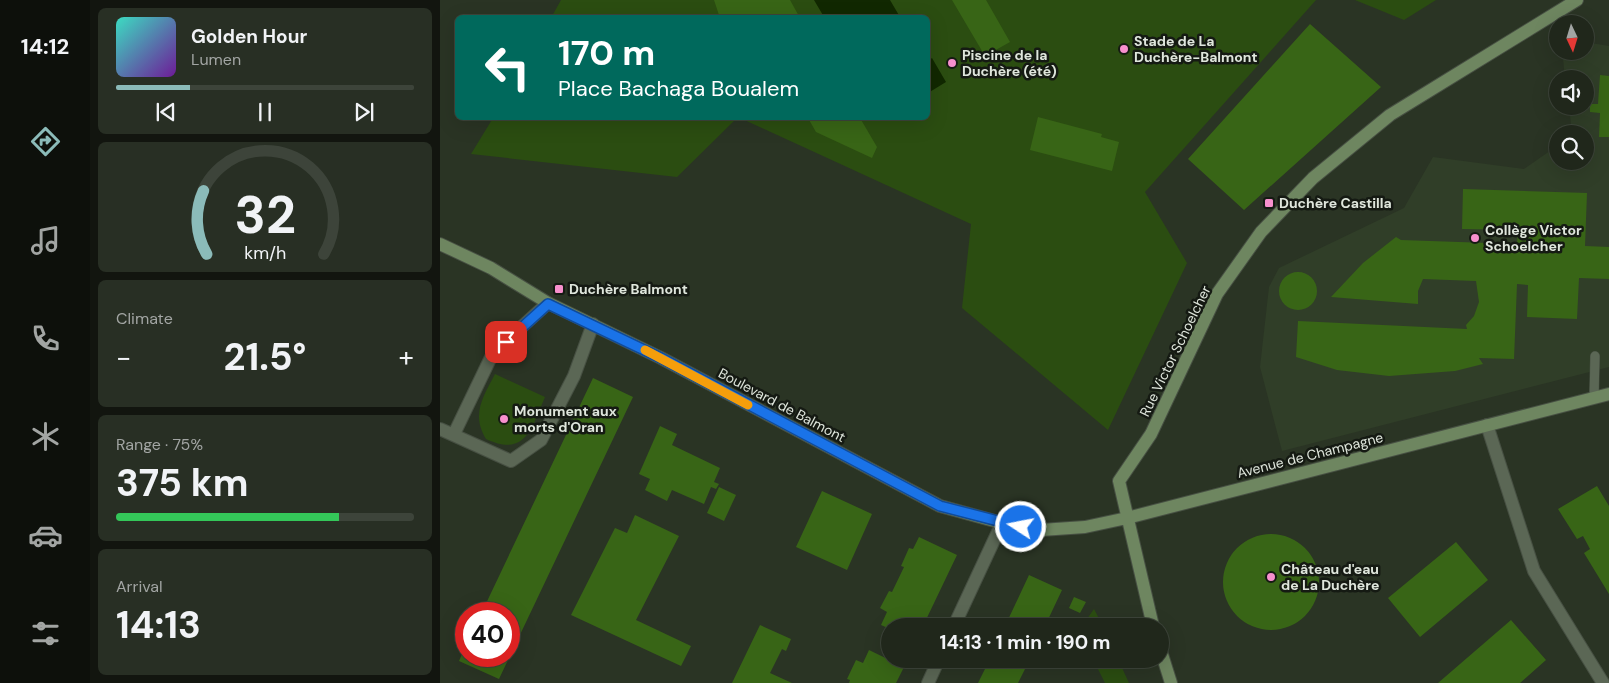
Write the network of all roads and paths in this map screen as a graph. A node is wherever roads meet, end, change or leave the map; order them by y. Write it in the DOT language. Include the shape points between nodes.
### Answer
graph roads {
  1 [pos="1577,0"];
  2 [pos="440,244"];
  3 [pos="548,304"];
  4 [pos="593,324"];
  5 [pos="1594,356"];
  6 [pos="1609,394"];
  7 [pos="1594,398"];
  8 [pos="1487,425"];
  9 [pos="440,429"];
  10 [pos="454,434"];
  11 [pos="1127,518"];
  12 [pos="1002,523"];
  13 [pos="958,618"];
  14 [pos="1151,618"];
  15 [pos="935,668"];
  16 [pos="1166,668"];
  17 [pos="928,683"];
  18 [pos="1171,683"];
  19 [pos="1603,683"];
  1 -- 11 [label="street, Rue Victor Schoelcher" via="1390,115 1313,178 1261,232 1217,294 1151,434 1119,481"];
  2 -- 3 [label="street, Boulevard de Balmont" via="491,268"];
  3 -- 4 [label="street, Boulevard de Balmont"];
  3 -- 10 [label="street" via="493,353"];
  4 -- 10 [label="street" via="574,376 541,440 511,461"];
  4 -- 12 [label="street, Boulevard de Balmont" via="940,506"];
  5 -- 7 [label="lane"];
  6 -- 7 [label="street, Avenue de Champagne"];
  7 -- 8 [label="street, Avenue de Champagne"];
  8 -- 11 [label="street, Avenue de Champagne"];
  8 -- 19 [label="street" via="1534,571"];
  9 -- 10 [label="street"];
  11 -- 12 [label="street, Boulevard de Balmont" via="1085,527 1041,530"];
  11 -- 14 [label="street"];
  12 -- 13 [label="street"];
  15 -- 17 [label="street"];
  16 -- 18 [label="street"];
}
